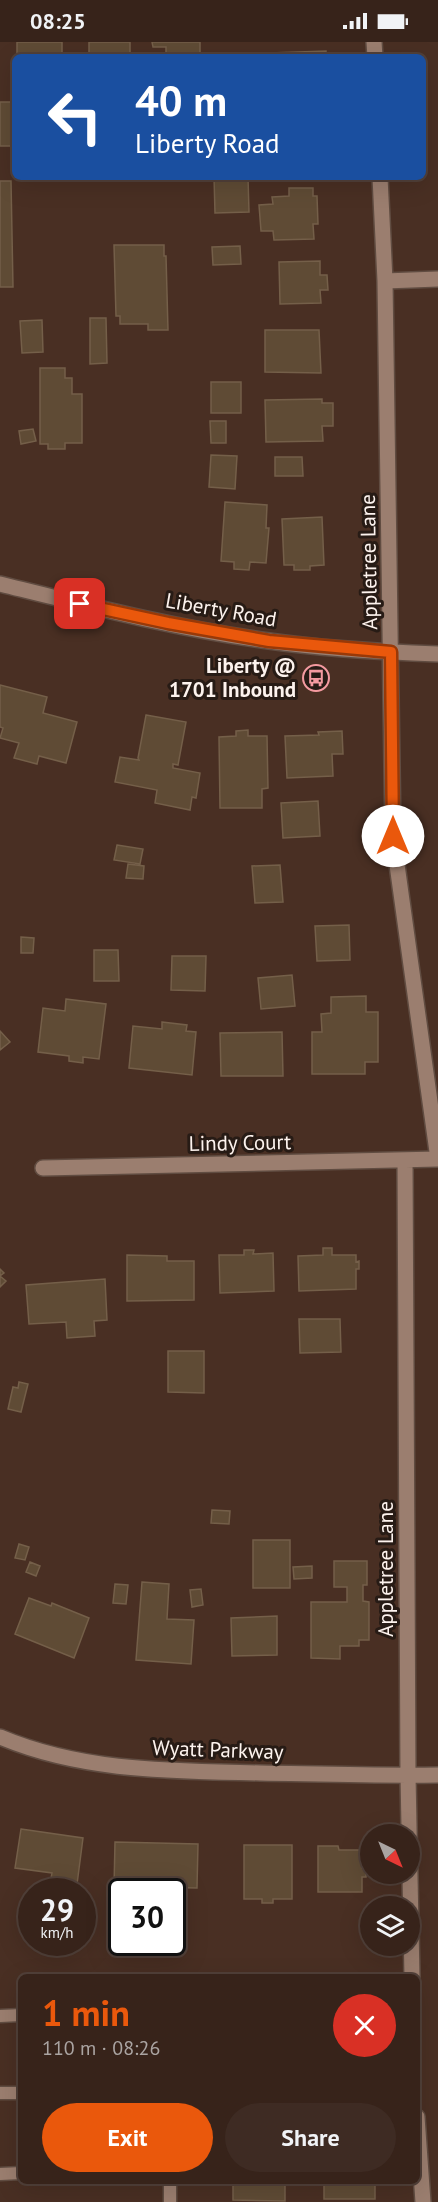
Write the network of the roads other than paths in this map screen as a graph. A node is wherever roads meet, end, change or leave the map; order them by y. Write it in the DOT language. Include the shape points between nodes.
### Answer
graph roads {
  1 [pos="380,180"];
  2 [pos="438,279"];
  3 [pos="385,281"];
  4 [pos="0,584"];
  5 [pos="391,652"];
  6 [pos="438,654"];
  7 [pos="438,1159"];
  8 [pos="405,1160"];
  9 [pos="43,1168"];
  10 [pos="0,1737"];
  11 [pos="438,1775"];
  12 [pos="408,1776"];
  13 [pos="412,1974"];
  14 [pos="18,2015"];
  15 [pos="0,2016"];
  16 [pos="0,2093"];
  17 [pos="18,2093"];
  18 [pos="420,2159"];
  19 [pos="0,2174"];
  20 [pos="18,2174"];
  21 [pos="170,2184"];
  22 [pos="170,2202"];
  23 [pos="423,2202"];
  1 -- 3 [label="street, Appletree Lane"];
  2 -- 3 [label="street"];
  3 -- 5 [label="street, Appletree Lane"];
  4 -- 5 [label="street, Liberty Road" via="168,623 258,639"];
  5 -- 6 [label="street, Liberty Road"];
  5 -- 7 [label="street, Appletree Lane" via="393,836"];
  7 -- 8 [label="street, Lindy Court"];
  8 -- 9 [label="street, Lindy Court"];
  8 -- 12 [label="street, Appletree Lane"];
  10 -- 12 [label="street, Wyatt Parkway" via="38,1751 106,1766"];
  11 -- 12 [label="street, Wyatt Parkway"];
  12 -- 13 [label="street, Appletree Lane"];
  14 -- 15 [label="lane"];
  16 -- 17 [label="lane"];
  18 -- 23 [label="street"];
  19 -- 20 [label="lane"];
  21 -- 22 [label="lane"];
}
